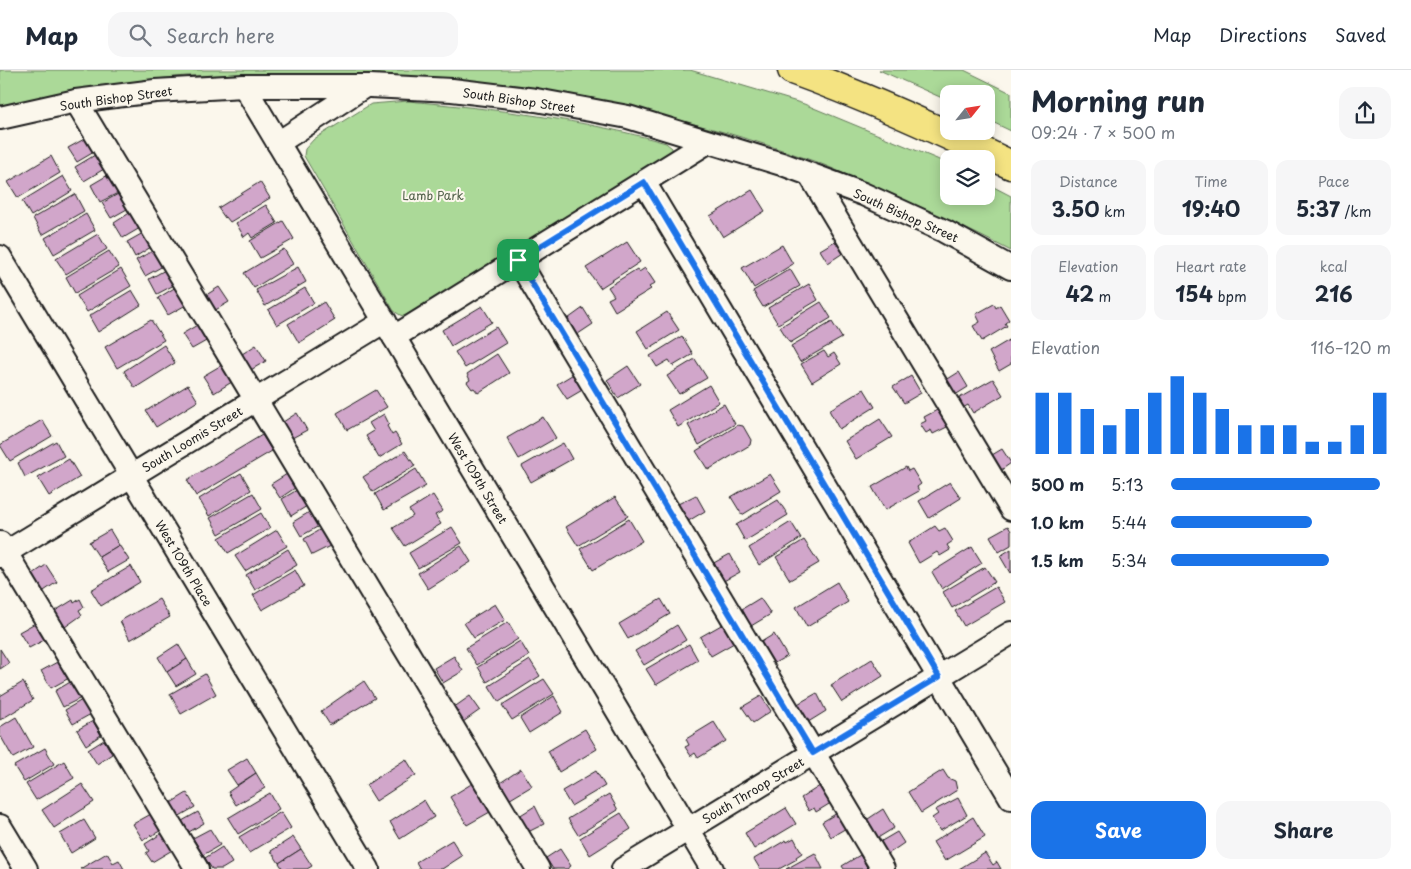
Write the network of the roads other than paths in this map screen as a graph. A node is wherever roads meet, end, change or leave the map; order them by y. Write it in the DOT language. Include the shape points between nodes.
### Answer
graph roads {
  1 [pos="792,70"];
  2 [pos="244,86"];
  3 [pos="365,86"];
  4 [pos="76,101"];
  5 [pos="0,118"];
  6 [pos="708,142"];
  7 [pos="278,143"];
  8 [pos="1011,165"];
  9 [pos="810,175"];
  10 [pos="644,182"];
  11 [pos="0,257"];
  12 [pos="518,260"];
  13 [pos="1011,268"];
  14 [pos="389,329"];
  15 [pos="256,400"];
  16 [pos="131,476"];
  17 [pos="1011,509"];
  18 [pos="2,550"];
  19 [pos="1011,633"];
  20 [pos="939,677"];
  21 [pos="813,753"];
  22 [pos="1011,798"];
  23 [pos="0,826"];
  24 [pos="688,829"];
  25 [pos="26,869"];
  26 [pos="197,869"];
  27 [pos="368,869"];
  28 [pos="538,869"];
  29 [pos="623,869"];
  30 [pos="712,869"];
  31 [pos="883,869"];
  1 -- 8 [label="highway" via="844,88"];
  2 -- 3 [label="street, South Bishop Street"];
  2 -- 4 [label="street, South Bishop Street" via="155,91"];
  2 -- 7 [label="street, West 109th Street"];
  3 -- 6 [label="street, South Bishop Street" via="452,90 536,100 628,117"];
  3 -- 7 [label="street"];
  4 -- 5 [label="street, South Bishop Street"];
  4 -- 15 [label="street"];
  6 -- 9 [label="street, South Bishop Street"];
  6 -- 10 [label="street, South Loomis Street"];
  7 -- 14 [label="street, West 109th Street"];
  9 -- 13 [label="street, South Bishop Street" via="863,194 944,231"];
  9 -- 17 [label="street"];
  10 -- 12 [label="street, South Loomis Street"];
  10 -- 20 [label="street"];
  11 -- 16 [label="street, West 109th Place"];
  12 -- 14 [label="street, South Loomis Street"];
  12 -- 21 [label="street"];
  14 -- 15 [label="street, South Loomis Street"];
  14 -- 24 [label="street, West 109th Street"];
  15 -- 16 [label="street, South Loomis Street"];
  15 -- 28 [label="street"];
  16 -- 18 [label="street, South Loomis Street"];
  16 -- 27 [label="street, West 109th Place"];
  18 -- 26 [label="street"];
  19 -- 20 [label="street, South Throop Street"];
  20 -- 21 [label="street, South Throop Street"];
  20 -- 22 [label="street"];
  21 -- 24 [label="street, South Throop Street"];
  21 -- 31 [label="street"];
  23 -- 25 [label="street"];
  24 -- 29 [label="street, South Throop Street"];
  24 -- 30 [label="street, West 109th Street"];
}
